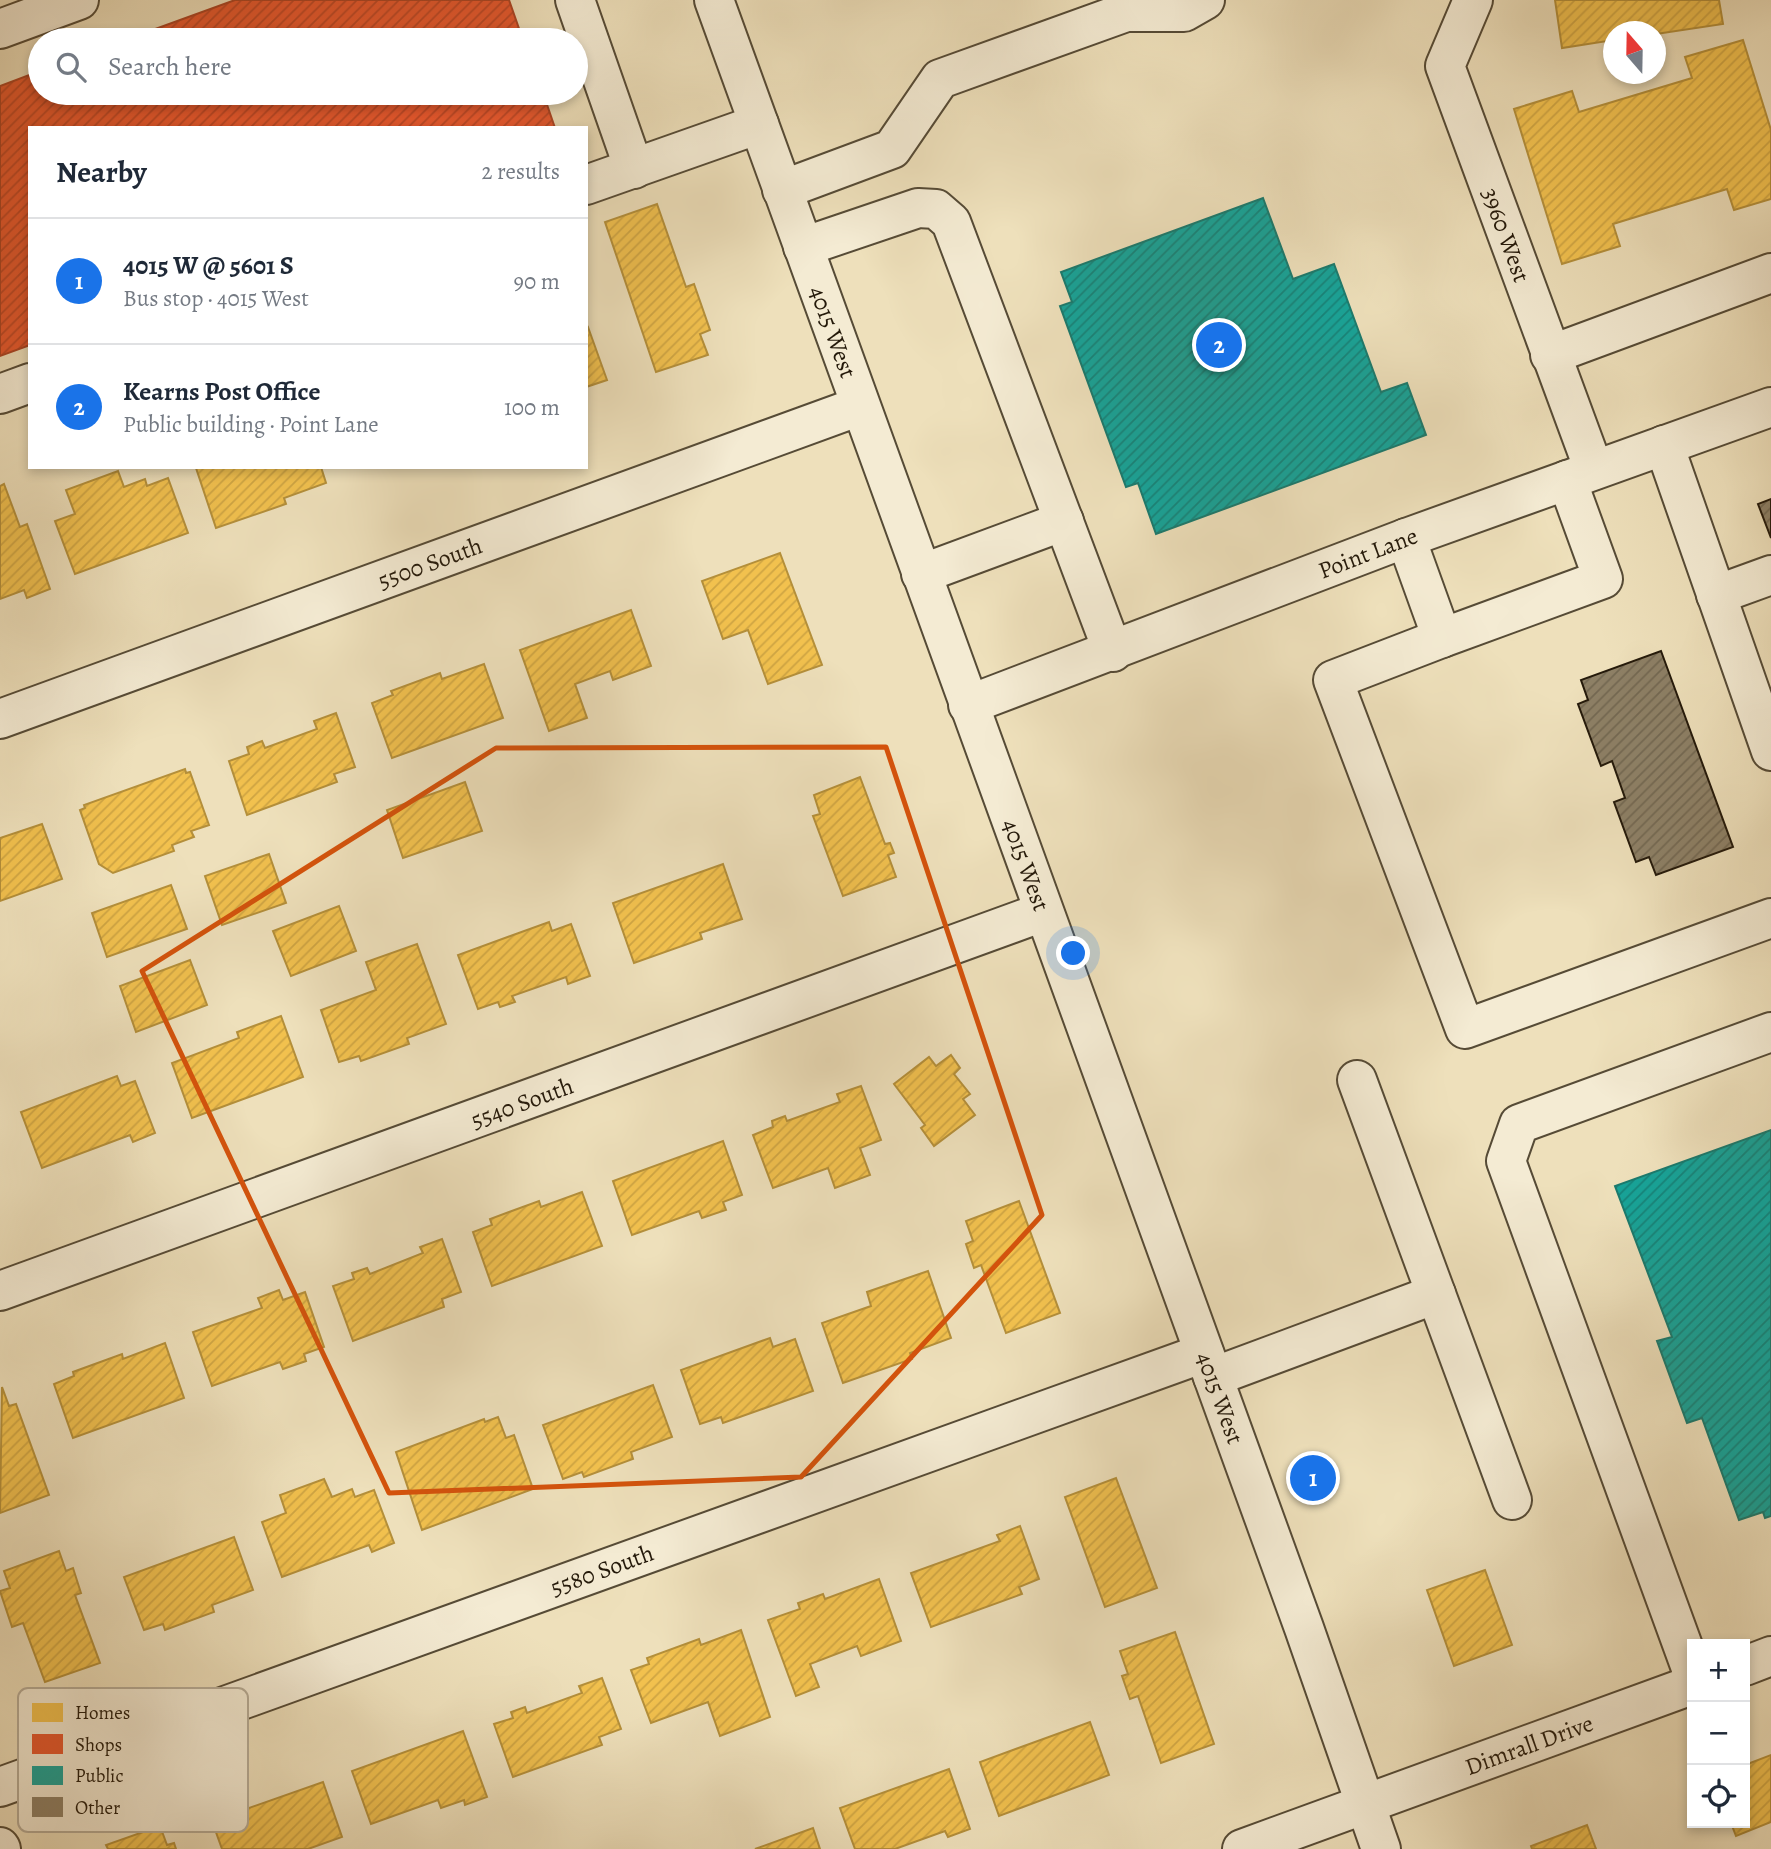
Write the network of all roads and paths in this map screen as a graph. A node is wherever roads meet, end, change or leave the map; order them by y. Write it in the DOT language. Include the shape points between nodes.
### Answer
graph roads {
  1 [pos="79,0"];
  2 [pos="575,0"];
  3 [pos="714,0"];
  4 [pos="1205,0"];
  5 [pos="1473,0"];
  6 [pos="1132,6"];
  7 [pos="585,28"];
  8 [pos="0,29"];
  9 [pos="588,37"];
  10 [pos="759,124"];
  11 [pos="634,169"];
  12 [pos="588,184"];
  13 [pos="782,190"];
  14 [pos="803,247"];
  15 [pos="1771,273"];
  16 [pos="1550,355"];
  17 [pos="28,384"];
  18 [pos="0,394"];
  19 [pos="860,406"];
  20 [pos="1771,407"];
  21 [pos="1664,445"];
  22 [pos="1580,475"];
  23 [pos="1064,521"];
  24 [pos="1406,538"];
  25 [pos="921,574"];
  26 [pos="1771,575"];
  27 [pos="1716,595"];
  28 [pos="1442,638"];
  29 [pos="1113,652"];
  30 [pos="968,705"];
  31 [pos="0,719"];
  32 [pos="1768,732"];
  33 [pos="1043,912"];
  34 [pos="1771,918"];
  35 [pos="1771,1032"];
  36 [pos="1357,1080"];
  37 [pos="0,1291"];
  38 [pos="1436,1294"];
  39 [pos="1208,1365"];
  40 [pos="1512,1500"];
  41 [pos="1771,1656"];
  42 [pos="1687,1657"];
  43 [pos="1750,1664"];
  44 [pos="1687,1687"];
  45 [pos="248,1700"];
  46 [pos="18,1781"];
  47 [pos="0,1787"];
  48 [pos="1365,1804"];
  49 [pos="1242,1849"];
  50 [pos="1381,1849"];
  1 -- 8 [label="street"];
  2 -- 7 [label="street"];
  3 -- 10 [label="street, 4015 West"];
  4 -- 6 [label="street" via="1184,12"];
  5 -- 16 [label="street, 3960 West" via="1445,66"];
  6 -- 13 [label="street" via="940,79 892,149"];
  9 -- 11 [label="street"];
  10 -- 11 [label="street"];
  10 -- 13 [label="street, 4015 West"];
  11 -- 12 [label="street"];
  13 -- 14 [label="street, 4015 West"];
  14 -- 19 [label="street, 4015 West"];
  14 -- 23 [label="street" via="918,208 936,209 951,222"];
  15 -- 16 [label="street"];
  16 -- 22 [label="street, 3960 West"];
  17 -- 18 [label="street"];
  19 -- 25 [label="street, 4015 West"];
  19 -- 31 [label="street, 5500 South"];
  20 -- 21 [label="street, Point Lane"];
  21 -- 22 [label="street, Point Lane"];
  21 -- 27 [label="street"];
  22 -- 24 [label="street, Point Lane"];
  22 -- 28 [label="street, 3960 West" via="1603,579"];
  23 -- 25 [label="street"];
  23 -- 29 [label="street"];
  24 -- 28 [label="street"];
  24 -- 29 [label="street, Point Lane"];
  25 -- 30 [label="street, 4015 West"];
  26 -- 27 [label="street"];
  27 -- 32 [label="street"];
  28 -- 34 [label="street" via="1333,680 1465,1028"];
  29 -- 30 [label="street, Point Lane"];
  30 -- 33 [label="street, 4015 West"];
  33 -- 37 [label="street, 5540 South"];
  33 -- 39 [label="street, 4015 West"];
  35 -- 42 [label="street" via="1519,1124 1506,1161"];
  36 -- 38 [label="street"];
  38 -- 39 [label="street, 5580 South"];
  38 -- 40 [label="street"];
  39 -- 45 [label="street, 5580 South"];
  39 -- 48 [label="street, 4015 West"];
  41 -- 43 [label="street"];
  44 -- 48 [label="street, Dimrall Drive"];
  46 -- 47 [label="street, 5580 South"];
  48 -- 49 [label="street, Dimrall Drive"];
  48 -- 50 [label="street, 4015 West"];
}
